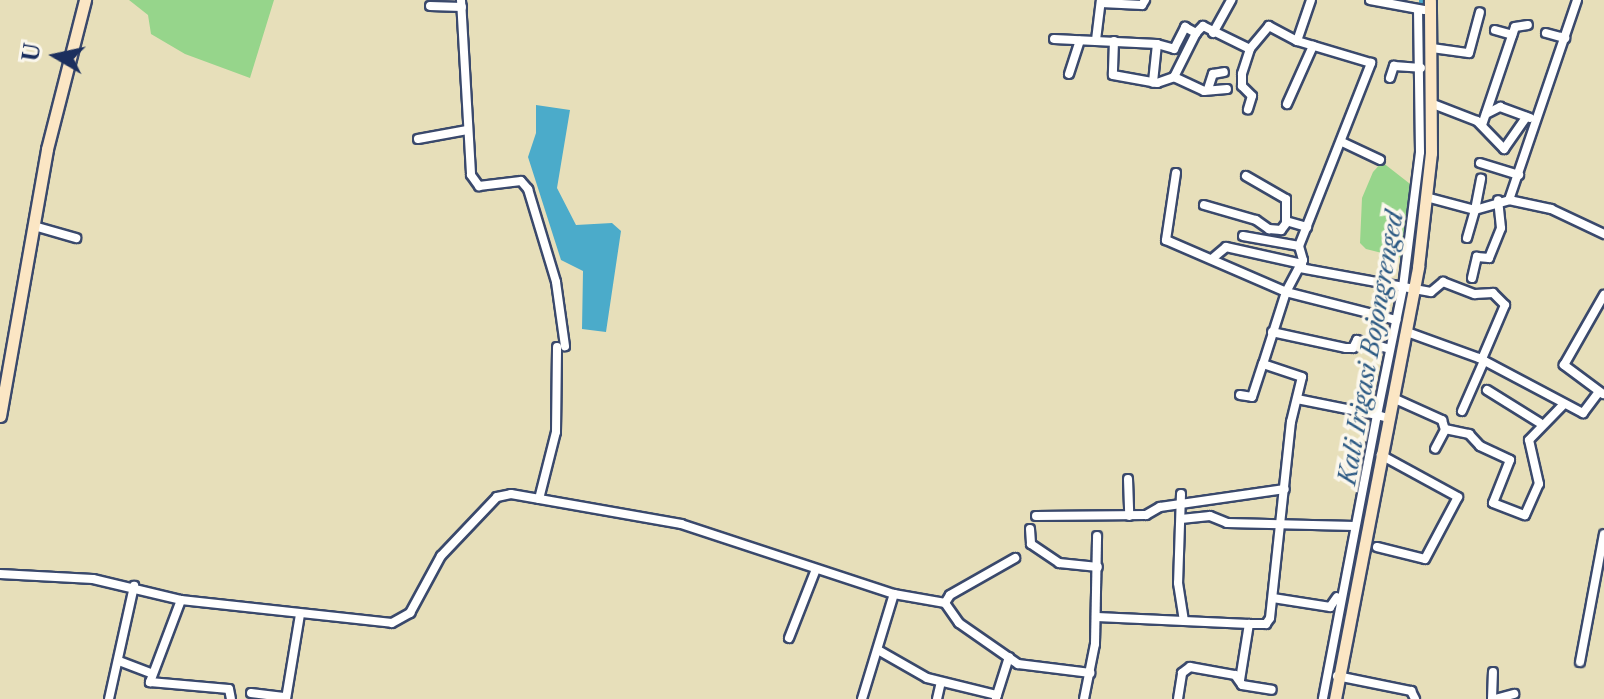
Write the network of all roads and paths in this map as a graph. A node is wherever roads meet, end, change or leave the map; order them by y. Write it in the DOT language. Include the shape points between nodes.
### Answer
graph roads {
  1 [pos="85,0"];
  2 [pos="1145,0"];
  3 [pos="1231,0"];
  4 [pos="1311,0"];
  5 [pos="1370,0"];
  6 [pos="1577,0"];
  7 [pos="1101,1"];
  8 [pos="461,3"];
  9 [pos="430,6"];
  10 [pos="1425,8"];
  11 [pos="1480,12"];
  12 [pos="1528,25"];
  13 [pos="1495,30"];
  14 [pos="1196,33"];
  15 [pos="1213,33"];
  16 [pos="1546,33"];
  17 [pos="1512,35"];
  18 [pos="1565,38"];
  19 [pos="1054,39"];
  20 [pos="1096,40"];
  21 [pos="1080,41"];
  22 [pos="1114,41"];
  23 [pos="1297,41"];
  24 [pos="1157,44"];
  25 [pos="1313,46"];
  26 [pos="1432,48"];
  27 [pos="1250,49"];
  28 [pos="1426,66"];
  29 [pos="1224,72"];
  30 [pos="1069,74"];
  31 [pos="1174,77"];
  32 [pos="1390,78"];
  33 [pos="1153,83"];
  34 [pos="1227,89"];
  35 [pos="1208,90"];
  36 [pos="1287,104"];
  37 [pos="1433,104"];
  38 [pos="1248,109"];
  39 [pos="1486,114"];
  40 [pos="1526,117"];
  41 [pos="1426,118"];
  42 [pos="1538,121"];
  43 [pos="1482,125"];
  44 [pos="467,130"];
  45 [pos="418,139"];
  46 [pos="1342,142"];
  47 [pos="1425,153"];
  48 [pos="1380,160"];
  49 [pos="1480,163"];
  50 [pos="1176,173"];
  51 [pos="1519,175"];
  52 [pos="1246,176"];
  53 [pos="1481,179"];
  54 [pos="1426,197"];
  55 [pos="1498,200"];
  56 [pos="1509,200"];
  57 [pos="1204,205"];
  58 [pos="1475,210"];
  59 [pos="1287,222"];
  60 [pos="34,226"];
  61 [pos="1307,227"];
  62 [pos="1604,234"];
  63 [pos="1243,236"];
  64 [pos="76,238"];
  65 [pos="1467,238"];
  66 [pos="1299,246"];
  67 [pos="1213,258"];
  68 [pos="1301,266"];
  69 [pos="1472,278"];
  70 [pos="1408,288"];
  71 [pos="1286,292"];
  72 [pos="1604,295"];
  73 [pos="1401,326"];
  74 [pos="1272,332"];
  75 [pos="1390,349"];
  76 [pos="1483,360"];
  77 [pos="1263,364"];
  78 [pos="1487,390"];
  79 [pos="1602,393"];
  80 [pos="1240,395"];
  81 [pos="1393,398"];
  82 [pos="1297,399"];
  83 [pos="1564,404"];
  84 [pos="1462,411"];
  85 [pos="0,416"];
  86 [pos="1382,416"];
  87 [pos="1540,423"];
  88 [pos="1445,429"];
  89 [pos="1435,449"];
  90 [pos="1381,455"];
  91 [pos="1128,479"];
  92 [pos="1285,489"];
  93 [pos="1181,494"];
  94 [pos="539,499"];
  95 [pos="1181,506"];
  96 [pos="1363,512"];
  97 [pos="1036,516"];
  98 [pos="1129,516"];
  99 [pos="1181,519"];
  100 [pos="1282,521"];
  101 [pos="1030,529"];
  102 [pos="1358,532"];
  103 [pos="1604,534"];
  104 [pos="1097,536"];
  105 [pos="1377,547"];
  106 [pos="1015,558"];
  107 [pos="1098,567"];
  108 [pos="816,569"];
  109 [pos="0,574"];
  110 [pos="134,586"];
  111 [pos="1342,589"];
  112 [pos="894,594"];
  113 [pos="1273,598"];
  114 [pos="181,600"];
  115 [pos="945,603"];
  116 [pos="300,614"];
  117 [pos="1097,617"];
  118 [pos="1184,621"];
  119 [pos="1249,624"];
  120 [pos="789,638"];
  121 [pos="878,650"];
  122 [pos="1009,657"];
  123 [pos="119,661"];
  124 [pos="1580,662"];
  125 [pos="1493,672"];
  126 [pos="150,673"];
  127 [pos="1090,673"];
  128 [pos="1337,676"];
  129 [pos="1240,680"];
  130 [pos="941,682"];
  131 [pos="1272,690"];
  132 [pos="251,693"];
  133 [pos="1514,694"];
  134 [pos="997,697"];
  135 [pos="286,698"];
  136 [pos="109,699"];
  137 [pos="231,699"];
  138 [pos="862,699"];
  139 [pos="937,699"];
  140 [pos="1084,699"];
  141 [pos="1178,699"];
  142 [pos="1323,699"];
  143 [pos="1335,699"];
  144 [pos="1415,699"];
  145 [pos="1493,699"];
  1 -- 60 [label="main road"];
  2 -- 7 [label="street" via="1142,5"];
  3 -- 15 [label="street"];
  4 -- 23 [label="street"];
  5 -- 10 [label="street"];
  6 -- 18 [label="street"];
  7 -- 20 [label="street"];
  8 -- 9 [label="street"];
  8 -- 44 [label="street"];
  10 -- 26 [label="main road"];
  10 -- 28 [label="street"];
  11 -- 26 [label="street" via="1469,53"];
  12 -- 17 [label="street" via="1519,23"];
  13 -- 17 [label="street"];
  14 -- 15 [label="street" via="1201,26"];
  14 -- 24 [label="street" via="1185,27 1174,49"];
  14 -- 31 [label="street"];
  15 -- 27 [label="street"];
  16 -- 18 [label="street"];
  17 -- 39 [label="street"];
  18 -- 42 [label="street"];
  19 -- 21 [label="street"];
  20 -- 21 [label="street"];
  20 -- 22 [label="street"];
  21 -- 30 [label="street"];
  22 -- 24 [label="street"];
  22 -- 33 [label="street" via="1113,75"];
  23 -- 25 [label="street"];
  23 -- 27 [label="street" via="1269,26"];
  24 -- 33 [label="street"];
  25 -- 36 [label="street"];
  25 -- 46 [label="street" via="1371,63"];
  26 -- 28 [label="main road"];
  27 -- 38 [label="street" via="1241,83 1252,96"];
  28 -- 32 [label="street" via="1396,65"];
  28 -- 37 [label="main road"];
  28 -- 41 [label="street"];
  29 -- 35 [label="street" via="1213,74"];
  31 -- 33 [label="street"];
  31 -- 35 [label="street"];
  34 -- 35 [label="street"];
  37 -- 41 [label="main road"];
  37 -- 43 [label="street"];
  39 -- 40 [label="street" via="1500,107"];
  39 -- 43 [label="street"];
  40 -- 42 [label="street"];
  40 -- 43 [label="street" via="1504,149"];
  41 -- 47 [label="main road"];
  42 -- 51 [label="street"];
  44 -- 45 [label="street"];
  44 -- 94 [label="street" via="469,164 479,186 521,181 528,189 556,282 561,347 556,432"];
  46 -- 48 [label="street"];
  46 -- 61 [label="street"];
  47 -- 54 [label="main road"];
  47 -- 70 [label="street"];
  49 -- 51 [label="street"];
  50 -- 67 [label="street" via="1164,237"];
  51 -- 56 [label="street"];
  52 -- 59 [label="street" via="1286,199 1282,213"];
  53 -- 58 [label="street"];
  54 -- 58 [label="street"];
  54 -- 70 [label="main road"];
  55 -- 56 [label="street"];
  55 -- 58 [label="street"];
  55 -- 69 [label="street" via="1501,228 1489,258 1477,257"];
  56 -- 62 [label="street" via="1551,209"];
  57 -- 59 [label="street" via="1275,230"];
  58 -- 65 [label="street"];
  59 -- 61 [label="street"];
  60 -- 64 [label="street"];
  60 -- 85 [label="main road"];
  61 -- 66 [label="street"];
  63 -- 66 [label="street"];
  66 -- 68 [label="street"];
  67 -- 68 [label="street" via="1226,247"];
  67 -- 71 [label="street"];
  68 -- 70 [label="street"];
  68 -- 71 [label="street"];
  70 -- 73 [label="main road"];
  70 -- 76 [label="street" via="1433,292 1445,283 1472,294 1491,292 1502,301"];
  71 -- 73 [label="street"];
  71 -- 74 [label="street"];
  72 -- 79 [label="street" via="1564,365"];
  73 -- 75 [label="street"];
  73 -- 76 [label="street"];
  73 -- 81 [label="main road"];
  74 -- 75 [label="street" via="1346,348 1353,348 1357,340"];
  74 -- 77 [label="street"];
  75 -- 86 [label="street"];
  76 -- 83 [label="street"];
  76 -- 84 [label="street"];
  77 -- 80 [label="street" via="1252,396"];
  77 -- 82 [label="street" via="1301,376"];
  78 -- 87 [label="street"];
  79 -- 83 [label="street" via="1586,412"];
  81 -- 86 [label="main road"];
  81 -- 88 [label="street" via="1435,414"];
  82 -- 86 [label="street"];
  82 -- 92 [label="street"];
  83 -- 87 [label="street"];
  86 -- 90 [label="main road"];
  86 -- 96 [label="street"];
  87 -- 88 [label="street" via="1527,447 1539,484 1525,515 1493,503 1510,459 1480,446 1469,434"];
  88 -- 89 [label="street"];
  90 -- 96 [label="main road"];
  90 -- 105 [label="street" via="1456,492 1458,498 1425,559"];
  91 -- 98 [label="street"];
  92 -- 95 [label="street"];
  92 -- 100 [label="street"];
  93 -- 95 [label="street"];
  94 -- 108 [label="street" via="681,524"];
  94 -- 116 [label="street" via="497,497 441,556 401,620"];
  95 -- 98 [label="street"];
  95 -- 99 [label="street"];
  96 -- 102 [label="main road"];
  97 -- 98 [label="street"];
  99 -- 100 [label="street"];
  99 -- 118 [label="street" via="1178,583"];
  100 -- 102 [label="street"];
  100 -- 113 [label="street"];
  101 -- 107 [label="street" via="1031,544 1059,563"];
  102 -- 111 [label="street"];
  102 -- 128 [label="main road"];
  103 -- 124 [label="street"];
  104 -- 107 [label="street"];
  106 -- 115 [label="street" via="950,595"];
  107 -- 117 [label="street"];
  108 -- 112 [label="street"];
  108 -- 120 [label="street"];
  109 -- 110 [label="street"];
  110 -- 114 [label="street"];
  110 -- 123 [label="street"];
  111 -- 113 [label="street" via="1331,607"];
  111 -- 142 [label="street"];
  112 -- 115 [label="street"];
  112 -- 121 [label="street"];
  113 -- 119 [label="street" via="1268,622"];
  114 -- 116 [label="street"];
  114 -- 126 [label="street"];
  115 -- 122 [label="street" via="959,623"];
  116 -- 135 [label="street"];
  117 -- 118 [label="street"];
  117 -- 127 [label="street"];
  118 -- 119 [label="street"];
  119 -- 129 [label="street"];
  121 -- 130 [label="street"];
  121 -- 138 [label="street"];
  122 -- 127 [label="street" via="1020,665"];
  122 -- 134 [label="street"];
  123 -- 126 [label="street"];
  123 -- 136 [label="street"];
  125 -- 145 [label="street"];
  126 -- 137 [label="street" via="154,684 229,689"];
  127 -- 140 [label="street"];
  128 -- 143 [label="main road"];
  128 -- 144 [label="street" via="1411,691"];
  129 -- 131 [label="street" via="1242,685"];
  129 -- 141 [label="street" via="1187,668"];
  130 -- 134 [label="street"];
  130 -- 139 [label="street"];
  132 -- 135 [label="street"];
  133 -- 145 [label="street"];
}
